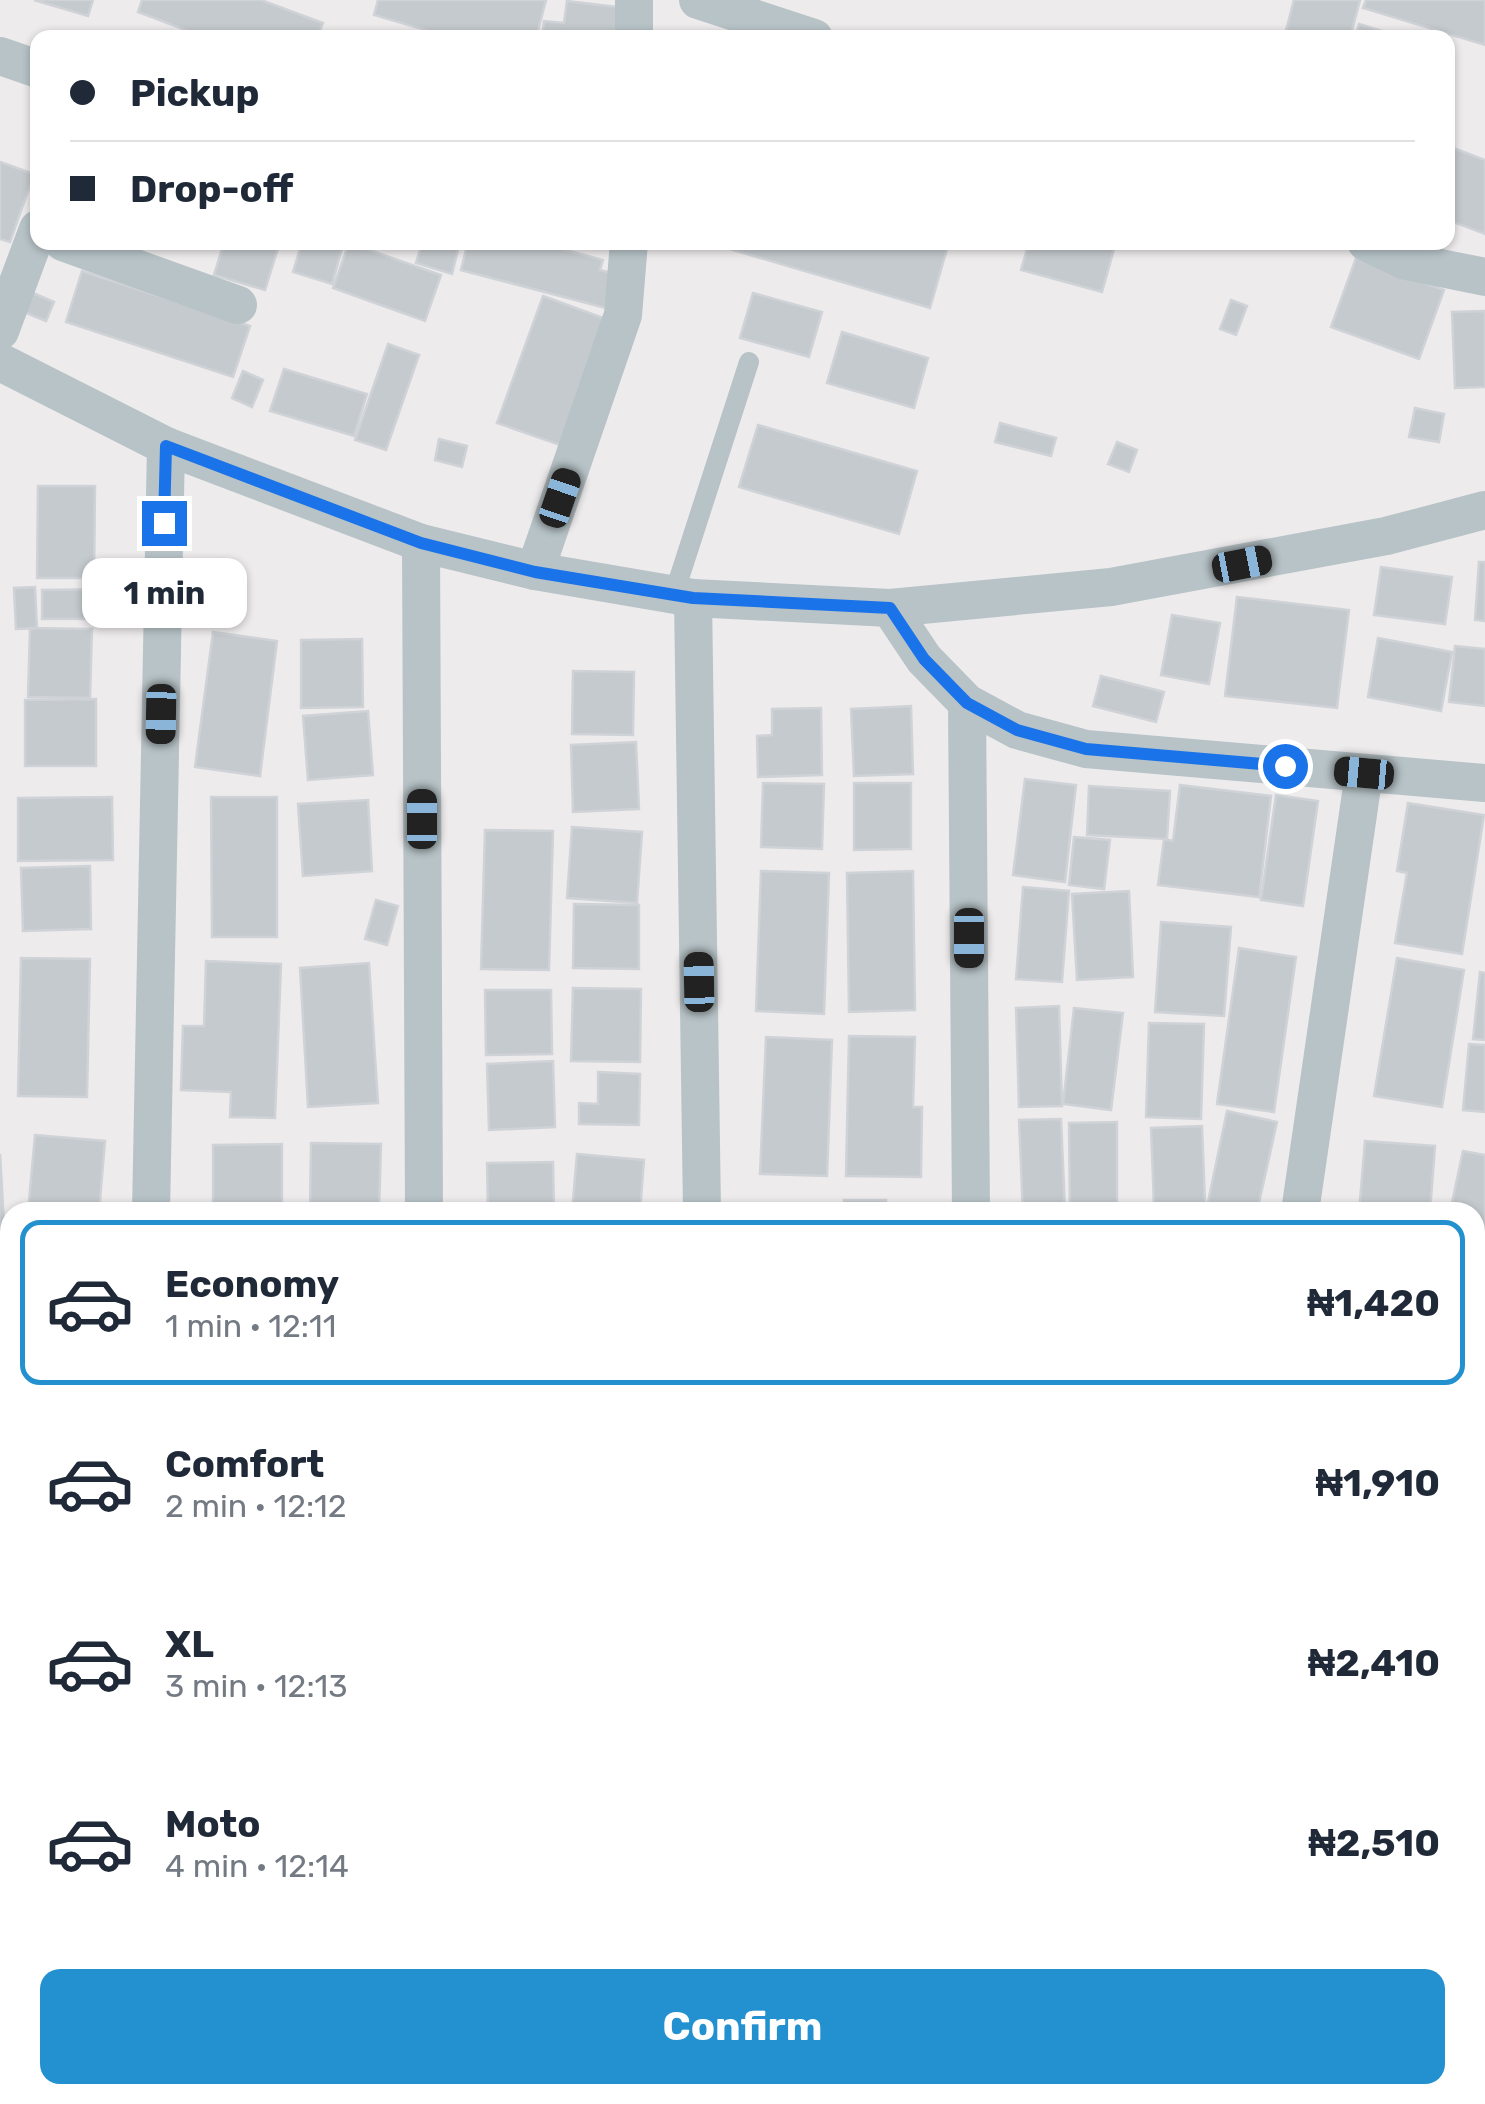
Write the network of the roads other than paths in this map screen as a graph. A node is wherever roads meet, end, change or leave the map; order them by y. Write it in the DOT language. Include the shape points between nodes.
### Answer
graph roads {
  1 [pos="634,0"];
  2 [pos="698,0"];
  3 [pos="634,30"];
  4 [pos="790,30"];
  5 [pos="0,56"];
  6 [pos="30,66"];
  7 [pos="37,250"];
  8 [pos="120,250"];
  9 [pos="628,250"];
  10 [pos="1383,250"];
  11 [pos="158,258"];
  12 [pos="1485,277"];
  13 [pos="238,306"];
  14 [pos="0,331"];
  15 [pos="0,362"];
  16 [pos="749,362"];
  17 [pos="166,446"];
  18 [pos="1485,510"];
  19 [pos="421,543"];
  20 [pos="535,572"];
  21 [pos="683,596"];
  22 [pos="890,608"];
  23 [pos="967,703"];
  24 [pos="1364,773"];
  25 [pos="1485,783"];
  26 [pos="151,1202"];
  27 [pos="424,1202"];
  28 [pos="702,1202"];
  29 [pos="970,1202"];
  30 [pos="1301,1202"];
  1 -- 3 [label="street"];
  2 -- 4 [label="street"];
  5 -- 6 [label="street"];
  7 -- 14 [label="street"];
  8 -- 11 [label="street"];
  9 -- 20 [label="street" via="623,314"];
  10 -- 12 [label="street"];
  11 -- 13 [label="street"];
  15 -- 17 [label="street"];
  16 -- 21 [label="lane"];
  17 -- 19 [label="street"];
  17 -- 26 [label="street"];
  18 -- 22 [label="street" via="1386,536 1111,587"];
  19 -- 20 [label="street"];
  19 -- 27 [label="street"];
  20 -- 21 [label="street"];
  21 -- 22 [label="street"];
  21 -- 28 [label="street"];
  22 -- 23 [label="street" via="924,659"];
  23 -- 24 [label="street" via="1017,730 1086,749"];
  23 -- 29 [label="street"];
  24 -- 25 [label="street"];
  24 -- 30 [label="street"];
}
